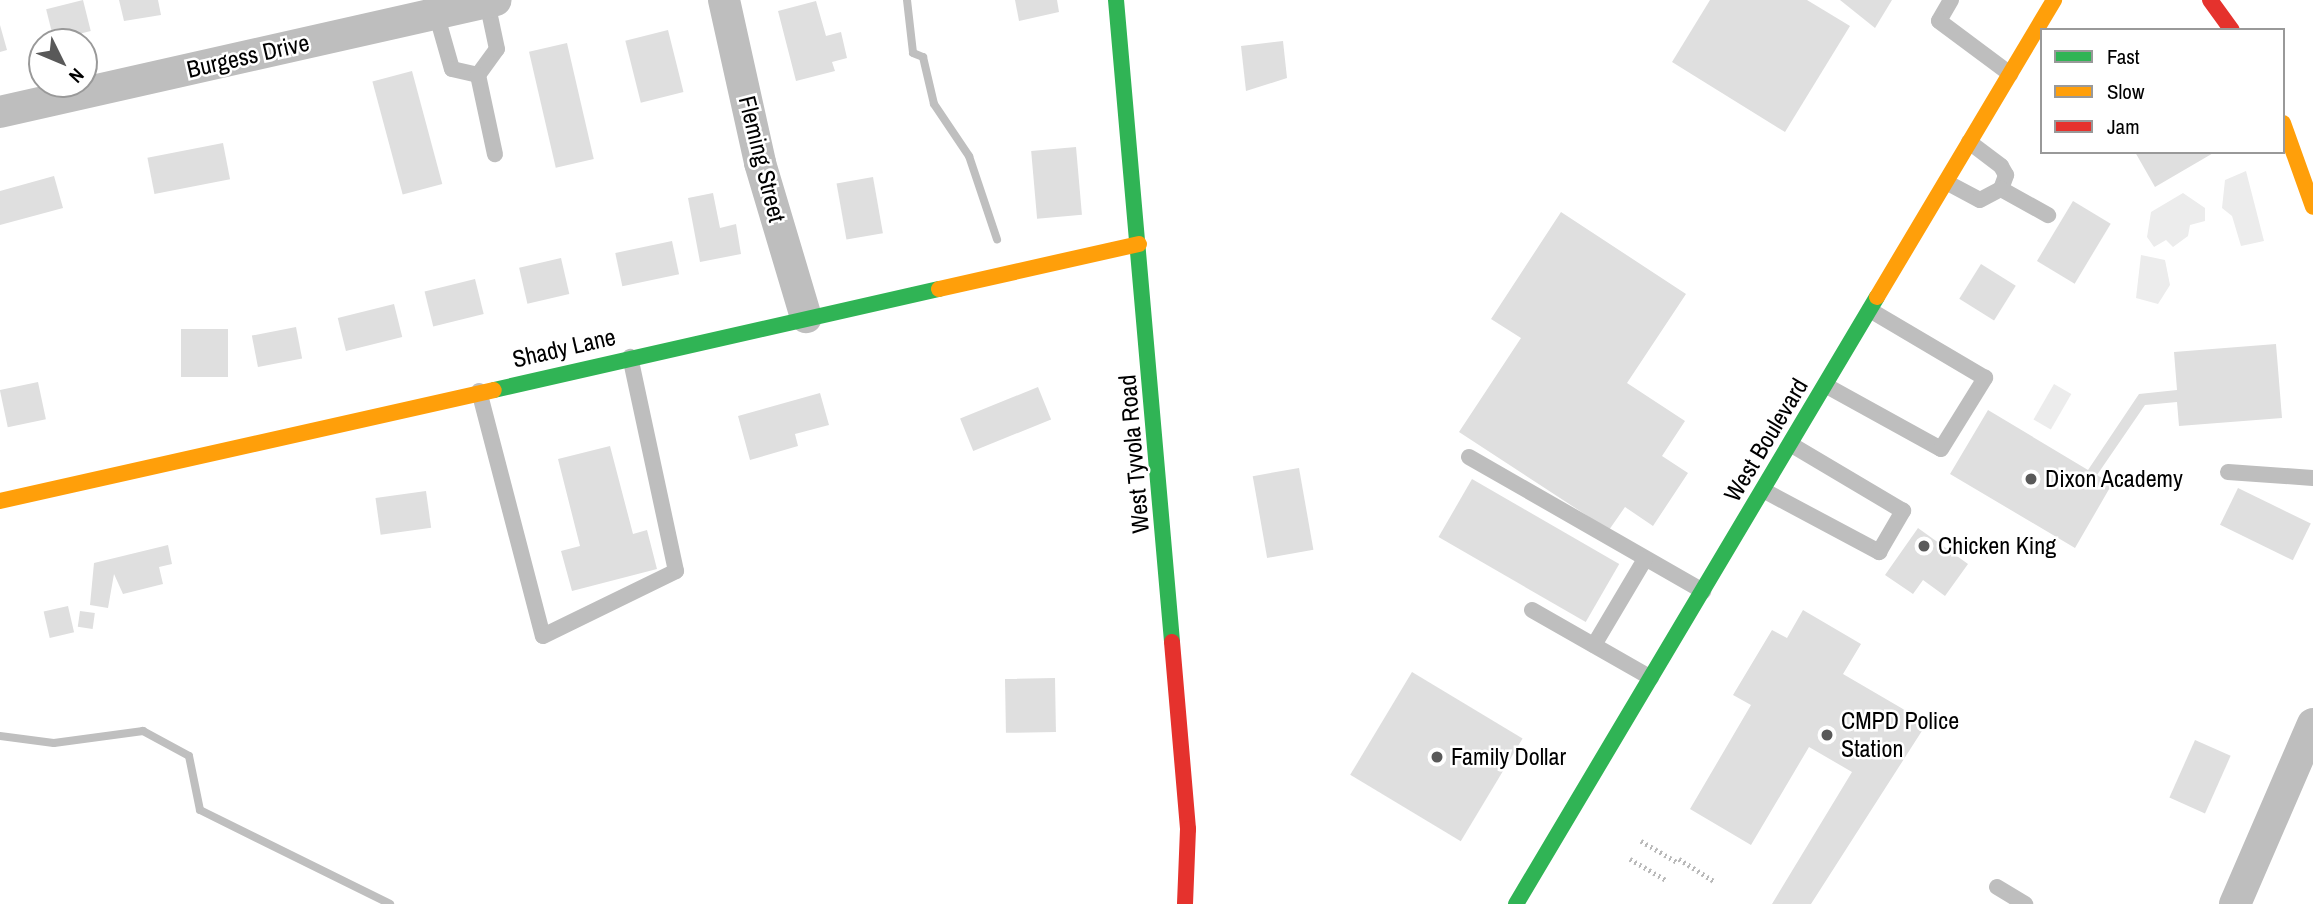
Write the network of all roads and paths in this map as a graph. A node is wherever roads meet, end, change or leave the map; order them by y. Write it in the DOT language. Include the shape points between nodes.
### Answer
graph roads {
  1 [pos="724,0"];
  2 [pos="1116,0"];
  3 [pos="1951,0"];
  4 [pos="2054,0"];
  5 [pos="2210,0"];
  6 [pos="491,1"];
  7 [pos="436,13"];
  8 [pos="2231,28"];
  9 [pos="2010,74"];
  10 [pos="478,75"];
  11 [pos="0,112"];
  12 [pos="2285,128"];
  13 [pos="1969,142"];
  14 [pos="495,154"];
  15 [pos="1946,182"];
  16 [pos="2001,188"];
  17 [pos="2311,192"];
  18 [pos="2049,215"];
  19 [pos="1139,244"];
  20 [pos="1870,310"];
  21 [pos="806,317"];
  22 [pos="629,357"];
  23 [pos="1825,385"];
  24 [pos="479,391"];
  25 [pos="1790,444"];
  26 [pos="1469,457"];
  27 [pos="2228,472"];
  28 [pos="2313,478"];
  29 [pos="1763,490"];
  30 [pos="0,501"];
  31 [pos="1645,559"];
  32 [pos="1703,592"];
  33 [pos="1532,610"];
  34 [pos="1594,645"];
  35 [pos="1651,678"];
  36 [pos="2313,724"];
  37 [pos="1642,841"];
  38 [pos="1630,859"];
  39 [pos="1666,880"];
  40 [pos="1714,881"];
  41 [pos="1997,887"];
  42 [pos="1185,904"];
  43 [pos="1516,904"];
  44 [pos="2025,904"];
  45 [pos="2235,904"];
  1 -- 21 [label="street, Fleming Street" via="760,163"];
  2 -- 19 [label="street, West Tyvola Road"];
  3 -- 9 [label="lane" via="1938,21"];
  4 -- 9 [label="street, West Boulevard"];
  5 -- 8 [label="street"];
  6 -- 7 [label="street, Burgess Drive"];
  6 -- 10 [label="lane" via="497,48"];
  7 -- 10 [label="lane" via="452,69"];
  7 -- 11 [label="street, Burgess Drive"];
  9 -- 13 [label="street, West Boulevard"];
  10 -- 14 [label="lane"];
  12 -- 17 [label="street"];
  13 -- 15 [label="street, West Boulevard"];
  13 -- 16 [label="lane" via="2001,166"];
  15 -- 16 [label="lane" via="1980,200"];
  15 -- 20 [label="street, West Boulevard"];
  16 -- 18 [label="lane"];
  19 -- 21 [label="street, Shady Lane"];
  19 -- 42 [label="street, West Tyvola Road" via="1188,829"];
  20 -- 23 [label="street, West Boulevard"];
  20 -- 23 [label="lane" via="1985,378 1941,449"];
  21 -- 22 [label="street, Shady Lane"];
  22 -- 24 [label="street, Shady Lane"];
  22 -- 24 [label="lane" via="676,572 543,636"];
  23 -- 25 [label="street, West Boulevard"];
  24 -- 30 [label="street, Shady Lane"];
  25 -- 29 [label="street, West Boulevard"];
  25 -- 29 [label="lane" via="1903,511 1879,552"];
  26 -- 31 [label="lane"];
  27 -- 28 [label="lane"];
  29 -- 32 [label="street, West Boulevard"];
  31 -- 32 [label="lane"];
  31 -- 34 [label="lane"];
  32 -- 35 [label="street, West Boulevard"];
  33 -- 34 [label="lane"];
  34 -- 35 [label="lane"];
  35 -- 43 [label="street, West Boulevard"];
  36 -- 45 [label="street"];
  37 -- 40 [label="path"];
  38 -- 39 [label="path"];
  41 -- 44 [label="lane"];
}
